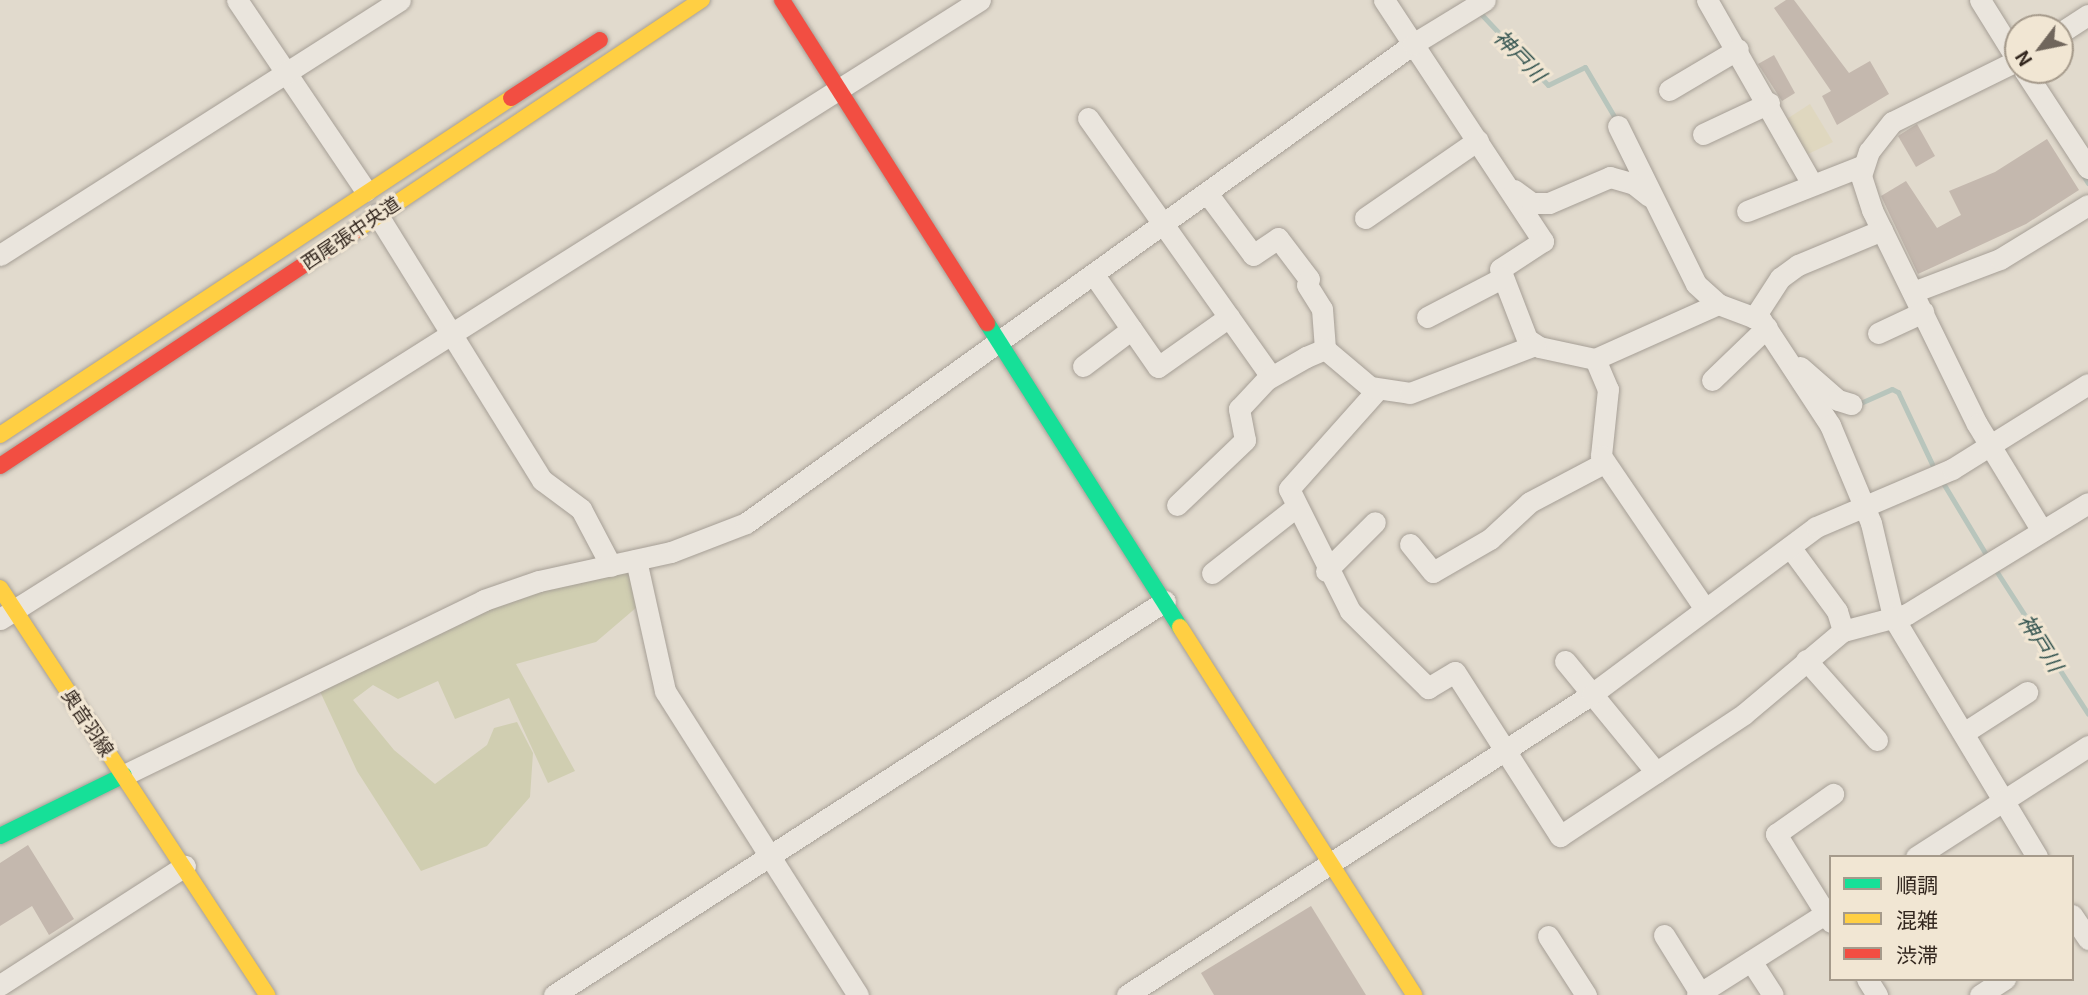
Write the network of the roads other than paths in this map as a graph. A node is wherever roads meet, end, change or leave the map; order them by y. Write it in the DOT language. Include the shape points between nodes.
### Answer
graph roads {
  1 [pos="237,0"];
  2 [pos="400,0"];
  3 [pos="702,0"];
  4 [pos="782,0"];
  5 [pos="980,0"];
  6 [pos="1384,0"];
  7 [pos="1485,0"];
  8 [pos="1707,0"];
  9 [pos="1980,0"];
  10 [pos="616,29"];
  11 [pos="2004,38"];
  12 [pos="1413,44"];
  13 [pos="1738,49"];
  14 [pos="2004,67"];
  15 [pos="282,72"];
  16 [pos="2033,84"];
  17 [pos="1669,89"];
  18 [pos="839,90"];
  19 [pos="1769,103"];
  20 [pos="1088,118"];
  21 [pos="1618,126"];
  22 [pos="1703,134"];
  23 [pos="1478,140"];
  24 [pos="1861,166"];
  25 [pos="2088,168"];
  26 [pos="1811,183"];
  27 [pos="1509,187"];
  28 [pos="366,191"];
  29 [pos="1207,193"];
  30 [pos="1649,196"];
  31 [pos="2088,205"];
  32 [pos="1747,211"];
  33 [pos="377,214"];
  34 [pos="1365,218"];
  35 [pos="1164,225"];
  36 [pos="1882,230"];
  37 [pos="0,255"];
  38 [pos="1094,275"];
  39 [pos="1502,278"];
  40 [pos="1913,292"];
  41 [pos="1718,304"];
  42 [pos="1923,312"];
  43 [pos="1229,317"];
  44 [pos="1427,317"];
  45 [pos="1761,323"];
  46 [pos="1132,329"];
  47 [pos="1878,333"];
  48 [pos="454,334"];
  49 [pos="1000,343"];
  50 [pos="1535,345"];
  51 [pos="1325,349"];
  52 [pos="1595,359"];
  53 [pos="1793,363"];
  54 [pos="1083,366"];
  55 [pos="1271,376"];
  56 [pos="1712,380"];
  57 [pos="2088,384"];
  58 [pos="1378,389"];
  59 [pos="1851,404"];
  60 [pos="0,435"];
  61 [pos="1991,448"];
  62 [pos="1604,463"];
  63 [pos="0,466"];
  64 [pos="2088,503"];
  65 [pos="1864,504"];
  66 [pos="1177,505"];
  67 [pos="1297,506"];
  68 [pos="1375,522"];
  69 [pos="2042,531"];
  70 [pos="1410,544"];
  71 [pos="1790,547"];
  72 [pos="636,560"];
  73 [pos="611,566"];
  74 [pos="1326,571"];
  75 [pos="1212,573"];
  76 [pos="0,588"];
  77 [pos="1165,601"];
  78 [pos="1705,609"];
  79 [pos="7,614"];
  80 [pos="1893,617"];
  81 [pos="1843,631"];
  82 [pos="1806,660"];
  83 [pos="1565,661"];
  84 [pos="2027,692"];
  85 [pos="1592,694"];
  86 [pos="1965,733"];
  87 [pos="1877,740"];
  88 [pos="2088,746"];
  89 [pos="1506,752"];
  90 [pos="1656,772"];
  91 [pos="124,775"];
  92 [pos="1833,794"];
  93 [pos="2005,801"];
  94 [pos="0,836"];
  95 [pos="1919,855"];
  96 [pos="2036,855"];
  97 [pos="772,859"];
  98 [pos="1329,863"];
  99 [pos="185,866"];
  100 [pos="1829,915"];
  101 [pos="1664,935"];
  102 [pos="1548,936"];
  103 [pos="1751,961"];
  104 [pos="2002,981"];
  105 [pos="0,985"];
  106 [pos="1698,994"];
  107 [pos="267,995"];
  108 [pos="554,995"];
  109 [pos="858,995"];
  110 [pos="1127,995"];
  111 [pos="1414,995"];
  112 [pos="1586,995"];
  113 [pos="1773,995"];
  114 [pos="1980,995"];
  1 -- 15 [label="street"];
  2 -- 15 [label="street"];
  3 -- 33 [label="main road, 西尾張中央道"];
  4 -- 18 [label="main road"];
  5 -- 18 [label="street"];
  6 -- 12 [label="street"];
  7 -- 12 [label="street"];
  8 -- 13 [label="street"];
  9 -- 11 [label="street"];
  10 -- 28 [label="main road, 西尾張中央道"];
  12 -- 23 [label="street"];
  12 -- 29 [label="street"];
  13 -- 17 [label="street"];
  13 -- 19 [label="street"];
  14 -- 24 [label="street" via="1892,122"];
  15 -- 28 [label="street"];
  15 -- 37 [label="street"];
  16 -- 25 [label="street"];
  18 -- 48 [label="street"];
  18 -- 49 [label="main road"];
  19 -- 22 [label="street"];
  19 -- 26 [label="street"];
  20 -- 35 [label="street"];
  21 -- 30 [label="street"];
  23 -- 27 [label="street"];
  23 -- 34 [label="street"];
  24 -- 26 [label="street"];
  24 -- 36 [label="street"];
  26 -- 32 [label="street"];
  27 -- 30 [label="street" via="1532,203 1549,202 1610,177 1634,184"];
  27 -- 39 [label="street" via="1543,241 1500,269"];
  28 -- 60 [label="main road, 西尾張中央道"];
  29 -- 35 [label="street"];
  29 -- 51 [label="street" via="1253,255 1278,238 1309,279 1307,285 1322,309"];
  30 -- 41 [label="street" via="1678,256"];
  31 -- 40 [label="street" via="2000,259"];
  33 -- 48 [label="street"];
  33 -- 63 [label="main road, 西尾張中央道"];
  35 -- 38 [label="street"];
  35 -- 43 [label="street"];
  36 -- 40 [label="street"];
  36 -- 45 [label="street" via="1798,265 1780,278"];
  38 -- 46 [label="street"];
  38 -- 49 [label="street"];
  39 -- 44 [label="street"];
  39 -- 50 [label="street" via="1528,339"];
  40 -- 42 [label="street"];
  41 -- 45 [label="street"];
  41 -- 52 [label="street"];
  42 -- 47 [label="street"];
  42 -- 61 [label="street"];
  43 -- 46 [label="street" via="1158,366"];
  43 -- 55 [label="street"];
  45 -- 53 [label="street"];
  45 -- 56 [label="street"];
  46 -- 54 [label="street"];
  48 -- 73 [label="street" via="542,480 581,509"];
  48 -- 79 [label="street"];
  49 -- 72 [label="street" via="746,523"];
  49 -- 77 [label="main road"];
  50 -- 52 [label="street"];
  50 -- 58 [label="street" via="1430,389"];
  51 -- 55 [label="street"];
  51 -- 58 [label="street"];
  52 -- 62 [label="street" via="1608,389"];
  53 -- 59 [label="street"];
  53 -- 65 [label="street" via="1830,425"];
  55 -- 66 [label="street" via="1238,409 1245,440"];
  57 -- 61 [label="street"];
  58 -- 67 [label="street" via="1292,482 1289,489"];
  61 -- 65 [label="street"];
  61 -- 69 [label="street"];
  62 -- 70 [label="street" via="1530,502 1490,539 1433,572"];
  62 -- 78 [label="street"];
  64 -- 69 [label="street"];
  65 -- 71 [label="street"];
  65 -- 80 [label="street"];
  67 -- 74 [label="street"];
  67 -- 75 [label="street"];
  68 -- 74 [label="street"];
  69 -- 80 [label="street"];
  71 -- 78 [label="street"];
  71 -- 81 [label="street" via="1837,611"];
  72 -- 73 [label="street"];
  72 -- 97 [label="street" via="665,691"];
  73 -- 91 [label="street" via="484,600"];
  74 -- 89 [label="street" via="1350,611 1428,688 1455,672"];
  76 -- 79 [label="main road, 奥音羽線"];
  77 -- 97 [label="street"];
  77 -- 98 [label="main road"];
  78 -- 85 [label="street"];
  79 -- 91 [label="main road, 奥音羽線"];
  80 -- 81 [label="street"];
  80 -- 86 [label="street"];
  81 -- 82 [label="street"];
  82 -- 87 [label="street"];
  82 -- 90 [label="street" via="1744,714"];
  83 -- 85 [label="street"];
  84 -- 86 [label="street"];
  85 -- 89 [label="street"];
  85 -- 90 [label="street"];
  86 -- 93 [label="street"];
  88 -- 93 [label="street"];
  89 -- 90 [label="street" via="1560,836"];
  89 -- 98 [label="street"];
  91 -- 94 [label="main road, 奥音羽線"];
  91 -- 99 [label="main road"];
  92 -- 100 [label="street" via="1776,834"];
  93 -- 95 [label="street"];
  93 -- 96 [label="street"];
  97 -- 108 [label="street"];
  97 -- 109 [label="street"];
  98 -- 110 [label="street"];
  98 -- 111 [label="main road"];
  99 -- 105 [label="street"];
  99 -- 107 [label="main road"];
  100 -- 103 [label="street"];
  101 -- 106 [label="street"];
  102 -- 112 [label="street"];
  103 -- 106 [label="street"];
  103 -- 113 [label="street"];
  104 -- 114 [label="street"];
}
